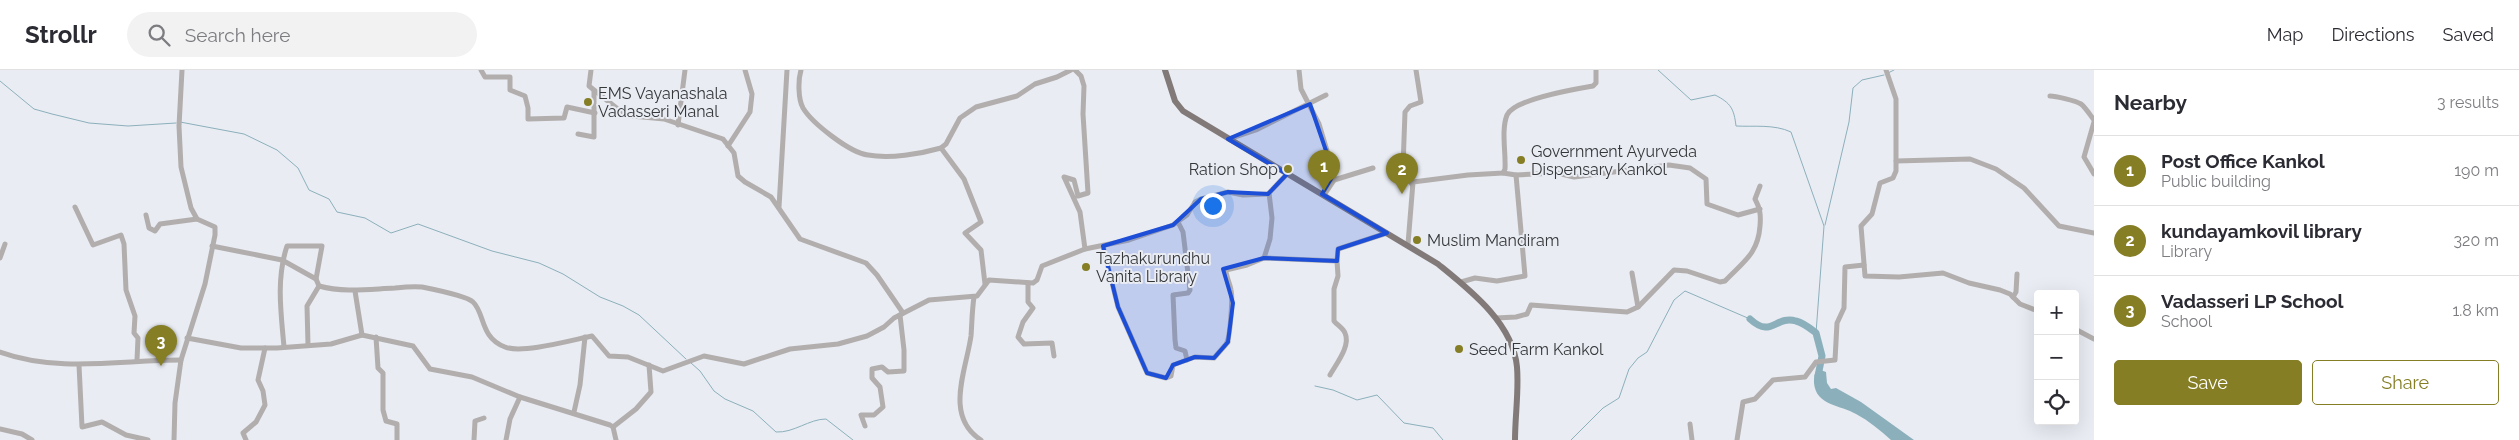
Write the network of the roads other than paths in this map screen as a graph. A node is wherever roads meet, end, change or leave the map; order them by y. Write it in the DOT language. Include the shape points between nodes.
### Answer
graph roads {
  1 [pos="182,70"];
  2 [pos="481,70"];
  3 [pos="591,70"];
  4 [pos="685,70"];
  5 [pos="745,70"];
  6 [pos="787,70"];
  7 [pos="801,70"];
  8 [pos="1070,70"];
  9 [pos="1075,70"];
  10 [pos="1165,70"];
  11 [pos="1298,70"];
  12 [pos="1416,70"];
  13 [pos="1596,70"];
  14 [pos="1886,70"];
  15 [pos="594,91"];
  16 [pos="1326,95"];
  17 [pos="2050,96"];
  18 [pos="1310,104"];
  19 [pos="594,112"];
  20 [pos="2094,121"];
  21 [pos="678,125"];
  22 [pos="578,134"];
  23 [pos="1228,139"];
  24 [pos="728,146"];
  25 [pos="941,148"];
  26 [pos="1896,161"];
  27 [pos="1373,168"];
  28 [pos="1503,173"];
  29 [pos="1287,174"];
  30 [pos="2094,174"];
  31 [pos="1516,175"];
  32 [pos="1334,180"];
  33 [pos="1412,184"];
  34 [pos="1760,186"];
  35 [pos="1269,194"];
  36 [pos="1324,195"];
  37 [pos="75,207"];
  38 [pos="779,207"];
  39 [pos="1760,209"];
  40 [pos="146,215"];
  41 [pos="197,219"];
  42 [pos="1178,222"];
  43 [pos="1388,233"];
  44 [pos="2094,233"];
  45 [pos="5,244"];
  46 [pos="1408,244"];
  47 [pos="212,246"];
  48 [pos="1103,246"];
  49 [pos="1085,249"];
  50 [pos="0,258"];
  51 [pos="1264,258"];
  52 [pos="282,260"];
  53 [pos="1337,260"];
  54 [pos="1864,265"];
  55 [pos="1632,273"];
  56 [pos="2017,274"];
  57 [pos="316,279"];
  58 [pos="1461,282"];
  59 [pos="1028,283"];
  60 [pos="985,284"];
  61 [pos="319,286"];
  62 [pos="356,290"];
  63 [pos="974,297"];
  64 [pos="2013,297"];
  65 [pos="1638,307"];
  66 [pos="2034,309"];
  67 [pos="902,314"];
  68 [pos="1496,318"];
  69 [pos="2079,332"];
  70 [pos="362,335"];
  71 [pos="376,337"];
  72 [pos="585,337"];
  73 [pos="187,338"];
  74 [pos="2094,339"];
  75 [pos="1228,342"];
  76 [pos="308,345"];
  77 [pos="1222,345"];
  78 [pos="284,347"];
  79 [pos="265,348"];
  80 [pos="0,352"];
  81 [pos="1054,356"];
  82 [pos="137,360"];
  83 [pos="181,360"];
  84 [pos="1186,360"];
  85 [pos="79,365"];
  86 [pos="649,365"];
  87 [pos="1330,375"];
  88 [pos="520,397"];
  89 [pos="574,412"];
  90 [pos="484,418"];
  91 [pos="1690,424"];
  92 [pos="865,426"];
  93 [pos="613,427"];
  94 [pos="0,429"];
  95 [pos="32,440"];
  96 [pos="148,440"];
  97 [pos="174,440"];
  98 [pos="246,440"];
  99 [pos="397,440"];
  100 [pos="474,440"];
  101 [pos="506,440"];
  102 [pos="616,440"];
  103 [pos="981,440"];
  104 [pos="1515,440"];
  105 [pos="1692,440"];
  106 [pos="1737,440"];
  1 -- 41 [label="street" via="181,167"];
  2 -- 19 [label="street" via="485,77 510,77 510,90 524,96 528,119 564,118 567,108"];
  3 -- 15 [label="street" via="589,86"];
  4 -- 21 [label="street"];
  5 -- 24 [label="street" via="752,94 750,112"];
  6 -- 38 [label="street"];
  7 -- 25 [label="street" via="803,109 836,140 856,152 888,156"];
  8 -- 25 [label="street" via="1017,96 976,107 960,118"];
  9 -- 49 [label="street" via="1084,86 1088,194 1078,196 1074,180 1064,177 1080,212"];
  10 -- 23 [label="main road" via="1175,101 1182,111"];
  11 -- 18 [label="street" via="1301,89"];
  12 -- 33 [label="street" via="1421,104 1410,106 1405,112 1404,167"];
  13 -- 28 [label="street" via="1593,86 1536,98 1511,110 1506,119"];
  14 -- 26 [label="street" via="1896,99"];
  15 -- 19 [label="street"];
  15 -- 21 [label="street" via="632,116 664,119"];
  16 -- 18 [label="street"];
  17 -- 20 [label="street" via="2080,104"];
  18 -- 23 [label="street" via="1256,130"];
  18 -- 32 [label="street" via="1324,140"];
  19 -- 22 [label="street" via="594,137"];
  20 -- 30 [label="street" via="2084,157"];
  21 -- 24 [label="street" via="723,139"];
  23 -- 29 [label="main road"];
  24 -- 38 [label="street" via="734,154 738,176 767,193"];
  25 -- 60 [label="street" via="964,179 982,222 965,233 981,250"];
  26 -- 44 [label="street" via="1970,159 1981,162 2024,188 2059,226"];
  26 -- 54 [label="street" via="1893,178 1880,183 1872,214 1861,226"];
  27 -- 32 [label="street"];
  28 -- 31 [label="street"];
  28 -- 33 [label="street"];
  29 -- 35 [label="street"];
  29 -- 36 [label="main road"];
  31 -- 39 [label="street" via="1557,173 1574,176 1669,165 1690,168 1706,179 1707,204 1738,215"];
  31 -- 58 [label="street" via="1525,276 1497,280 1475,278"];
  32 -- 36 [label="street"];
  33 -- 46 [label="street"];
  34 -- 39 [label="street" via="1755,199"];
  35 -- 42 [label="street" via="1228,192 1201,199"];
  35 -- 51 [label="street" via="1272,218"];
  36 -- 43 [label="main road"];
  37 -- 82 [label="street" via="93,245 121,235 126,290 135,316 134,333 138,338"];
  38 -- 67 [label="street" via="800,240 866,263 882,281"];
  39 -- 65 [label="street" via="1759,241 1750,257 1725,281 1674,270"];
  40 -- 41 [label="street" via="149,228 155,231 160,224"];
  41 -- 47 [label="street" via="215,227"];
  42 -- 48 [label="street"];
  42 -- 84 [label="street" via="1183,232 1190,290 1173,295 1174,332 1176,348 1185,352"];
  43 -- 46 [label="main road"];
  43 -- 53 [label="street" via="1338,249"];
  45 -- 50 [label="street"];
  46 -- 58 [label="main road"];
  47 -- 52 [label="street"];
  47 -- 73 [label="street" via="205,284"];
  48 -- 49 [label="street"];
  48 -- 84 [label="street" via="1118,307 1148,373 1166,378 1170,376 1172,366"];
  49 -- 59 [label="street" via="1042,266 1037,280"];
  51 -- 53 [label="street"];
  51 -- 75 [label="street" via="1226,270 1233,303"];
  52 -- 57 [label="street"];
  52 -- 57 [label="street" via="286,246 322,246"];
  52 -- 78 [label="street" via="280,283"];
  53 -- 87 [label="street" via="1334,321 1347,339"];
  54 -- 64 [label="street" via="1865,276 1870,278 1943,273"];
  54 -- 106 [label="street" via="1846,267 1844,308 1837,323 1835,360 1816,362 1806,377 1773,380 1755,399 1743,402"];
  55 -- 65 [label="street"];
  56 -- 64 [label="street"];
  57 -- 61 [label="street"];
  58 -- 68 [label="main road"];
  59 -- 60 [label="street" via="989,280"];
  59 -- 81 [label="street" via="1028,302 1033,308 1018,337 1024,344 1052,343"];
  60 -- 63 [label="street"];
  61 -- 62 [label="street"];
  61 -- 76 [label="street" via="307,306"];
  62 -- 70 [label="street"];
  62 -- 72 [label="street" via="420,287 472,300 478,308 482,325 505,347 525,349"];
  63 -- 67 [label="street" via="929,300"];
  63 -- 103 [label="street" via="960,398 963,422"];
  64 -- 66 [label="street"];
  65 -- 68 [label="street" via="1627,312 1615,312 1531,306 1527,314"];
  67 -- 86 [label="street" via="867,336 838,344 790,349 744,364 704,356 663,371"];
  67 -- 92 [label="street" via="904,371 888,372 882,367 872,369 872,378 880,387 883,407 874,415 861,415"];
  68 -- 104 [label="main road" via="1510,342 1517,367"];
  69 -- 74 [label="street"];
  70 -- 71 [label="street"];
  70 -- 76 [label="street" via="331,344"];
  71 -- 88 [label="street" via="413,346 430,369 472,377"];
  71 -- 99 [label="street" via="378,368 382,373 383,410 386,421 397,424"];
  72 -- 86 [label="street" via="592,336 609,356 628,357"];
  72 -- 89 [label="street"];
  73 -- 79 [label="street" via="241,348"];
  73 -- 83 [label="street"];
  75 -- 77 [label="street"];
  75 -- 84 [label="street" via="1214,358 1202,356"];
  76 -- 78 [label="street"];
  78 -- 79 [label="street"];
  79 -- 98 [label="street" via="258,380 265,405 256,422 243,433"];
  80 -- 85 [label="street" via="35,362"];
  82 -- 83 [label="street"];
  82 -- 85 [label="street"];
  83 -- 97 [label="street"];
  85 -- 96 [label="street" via="82,427 102,422 126,435"];
  86 -- 93 [label="street" via="651,392"];
  88 -- 89 [label="street"];
  88 -- 101 [label="street" via="510,418"];
  89 -- 93 [label="street"];
  90 -- 100 [label="street" via="473,425"];
  91 -- 105 [label="street"];
  93 -- 102 [label="street"];
  94 -- 95 [label="street"];
}
